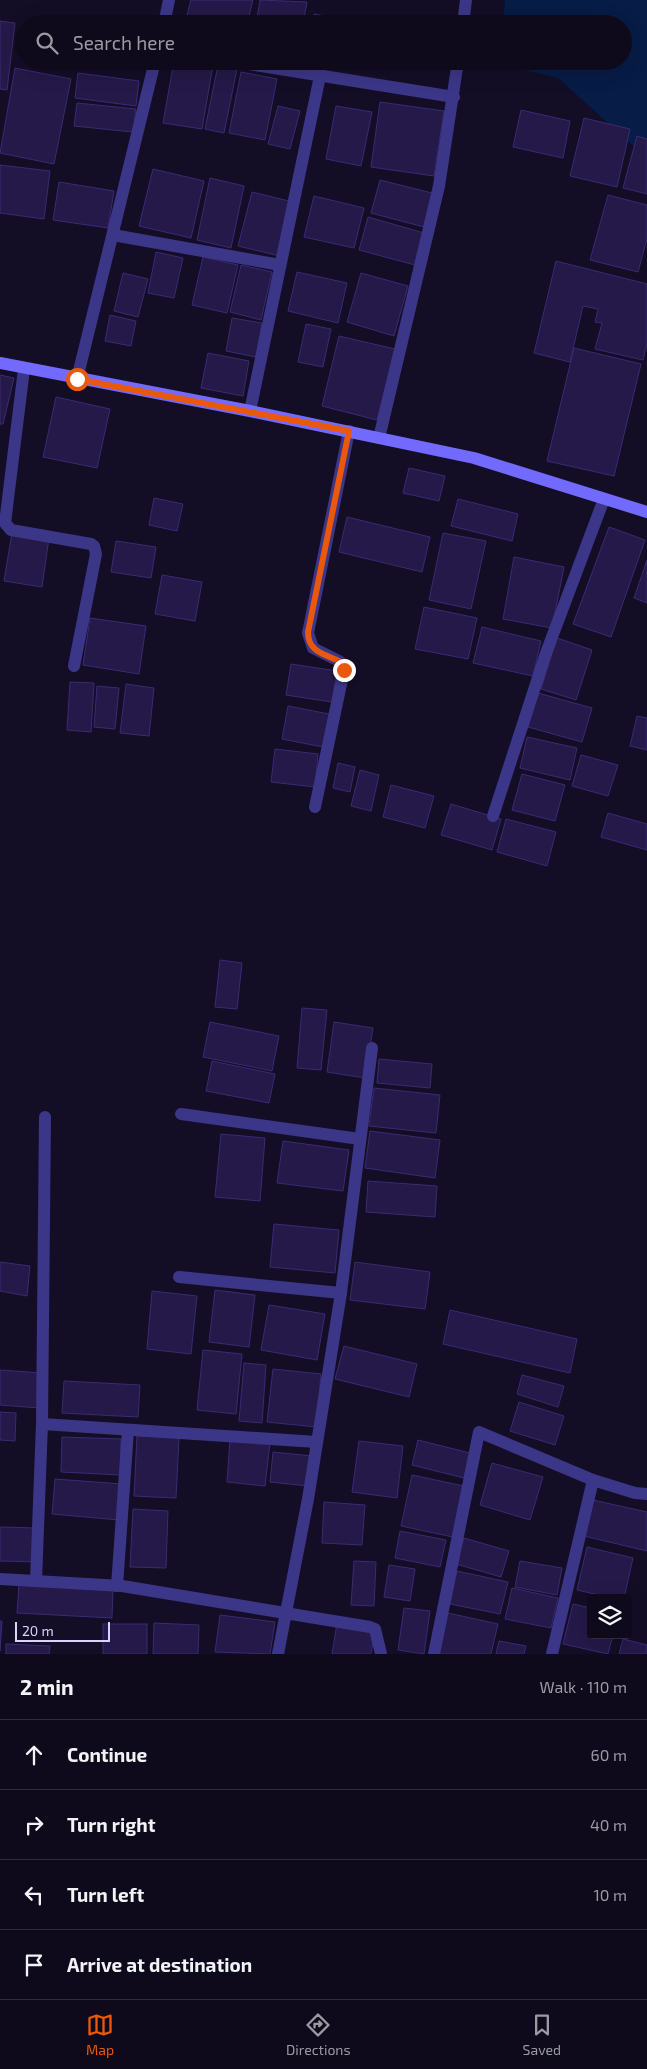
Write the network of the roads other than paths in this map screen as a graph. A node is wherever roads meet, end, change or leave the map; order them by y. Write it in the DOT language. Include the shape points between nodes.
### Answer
graph roads {
  1 [pos="170,0"];
  2 [pos="466,0"];
  3 [pos="166,15"];
  4 [pos="464,15"];
  5 [pos="153,70"];
  6 [pos="284,70"];
  7 [pos="457,70"];
  8 [pos="320,76"];
  9 [pos="454,97"];
  10 [pos="112,235"];
  11 [pos="280,265"];
  12 [pos="0,363"];
  13 [pos="24,369"];
  14 [pos="77,379"];
  15 [pos="250,411"];
  16 [pos="349,431"];
  17 [pos="379,438"];
  18 [pos="604,499"];
  19 [pos="647,512"];
  20 [pos="74,666"];
  21 [pos="315,807"];
  22 [pos="493,816"];
  23 [pos="372,1048"];
  24 [pos="181,1114"];
  25 [pos="44,1117"];
  26 [pos="360,1139"];
  27 [pos="180,1277"];
  28 [pos="341,1293"];
  29 [pos="42,1424"];
  30 [pos="128,1430"];
  31 [pos="317,1442"];
  32 [pos="592,1480"];
  33 [pos="647,1494"];
  34 [pos="0,1579"];
  35 [pos="36,1581"];
  36 [pos="117,1586"];
  37 [pos="286,1613"];
  38 [pos="278,1654"];
  39 [pos="381,1654"];
  40 [pos="434,1654"];
  41 [pos="552,1654"];
  1 -- 3 [label="street"];
  2 -- 4 [label="street"];
  5 -- 10 [label="street"];
  6 -- 8 [label="street"];
  7 -- 9 [label="street"];
  8 -- 9 [label="street"];
  8 -- 11 [label="street"];
  9 -- 17 [label="street" via="439,186"];
  10 -- 11 [label="street"];
  10 -- 14 [label="street"];
  11 -- 15 [label="street"];
  12 -- 13 [label="main road"];
  13 -- 14 [label="main road"];
  13 -- 20 [label="street" via="5,523 11,530 94,546 96,554"];
  14 -- 15 [label="main road"];
  15 -- 16 [label="main road"];
  16 -- 17 [label="main road"];
  16 -- 21 [label="street" via="308,632 313,648 339,661 344,670"];
  17 -- 18 [label="main road" via="474,458"];
  18 -- 19 [label="main road"];
  18 -- 22 [label="street" via="546,654"];
  23 -- 26 [label="street"];
  24 -- 26 [label="street"];
  25 -- 29 [label="street"];
  26 -- 28 [label="street"];
  27 -- 28 [label="street"];
  28 -- 31 [label="street"];
  29 -- 30 [label="street"];
  29 -- 35 [label="street"];
  30 -- 31 [label="street"];
  30 -- 36 [label="street"];
  31 -- 37 [label="street"];
  32 -- 33 [label="street"];
  32 -- 40 [label="street" via="480,1432"];
  32 -- 41 [label="street"];
  34 -- 35 [label="street"];
  35 -- 36 [label="street"];
  36 -- 37 [label="street"];
  37 -- 38 [label="street"];
  37 -- 39 [label="street" via="375,1628"];
}
